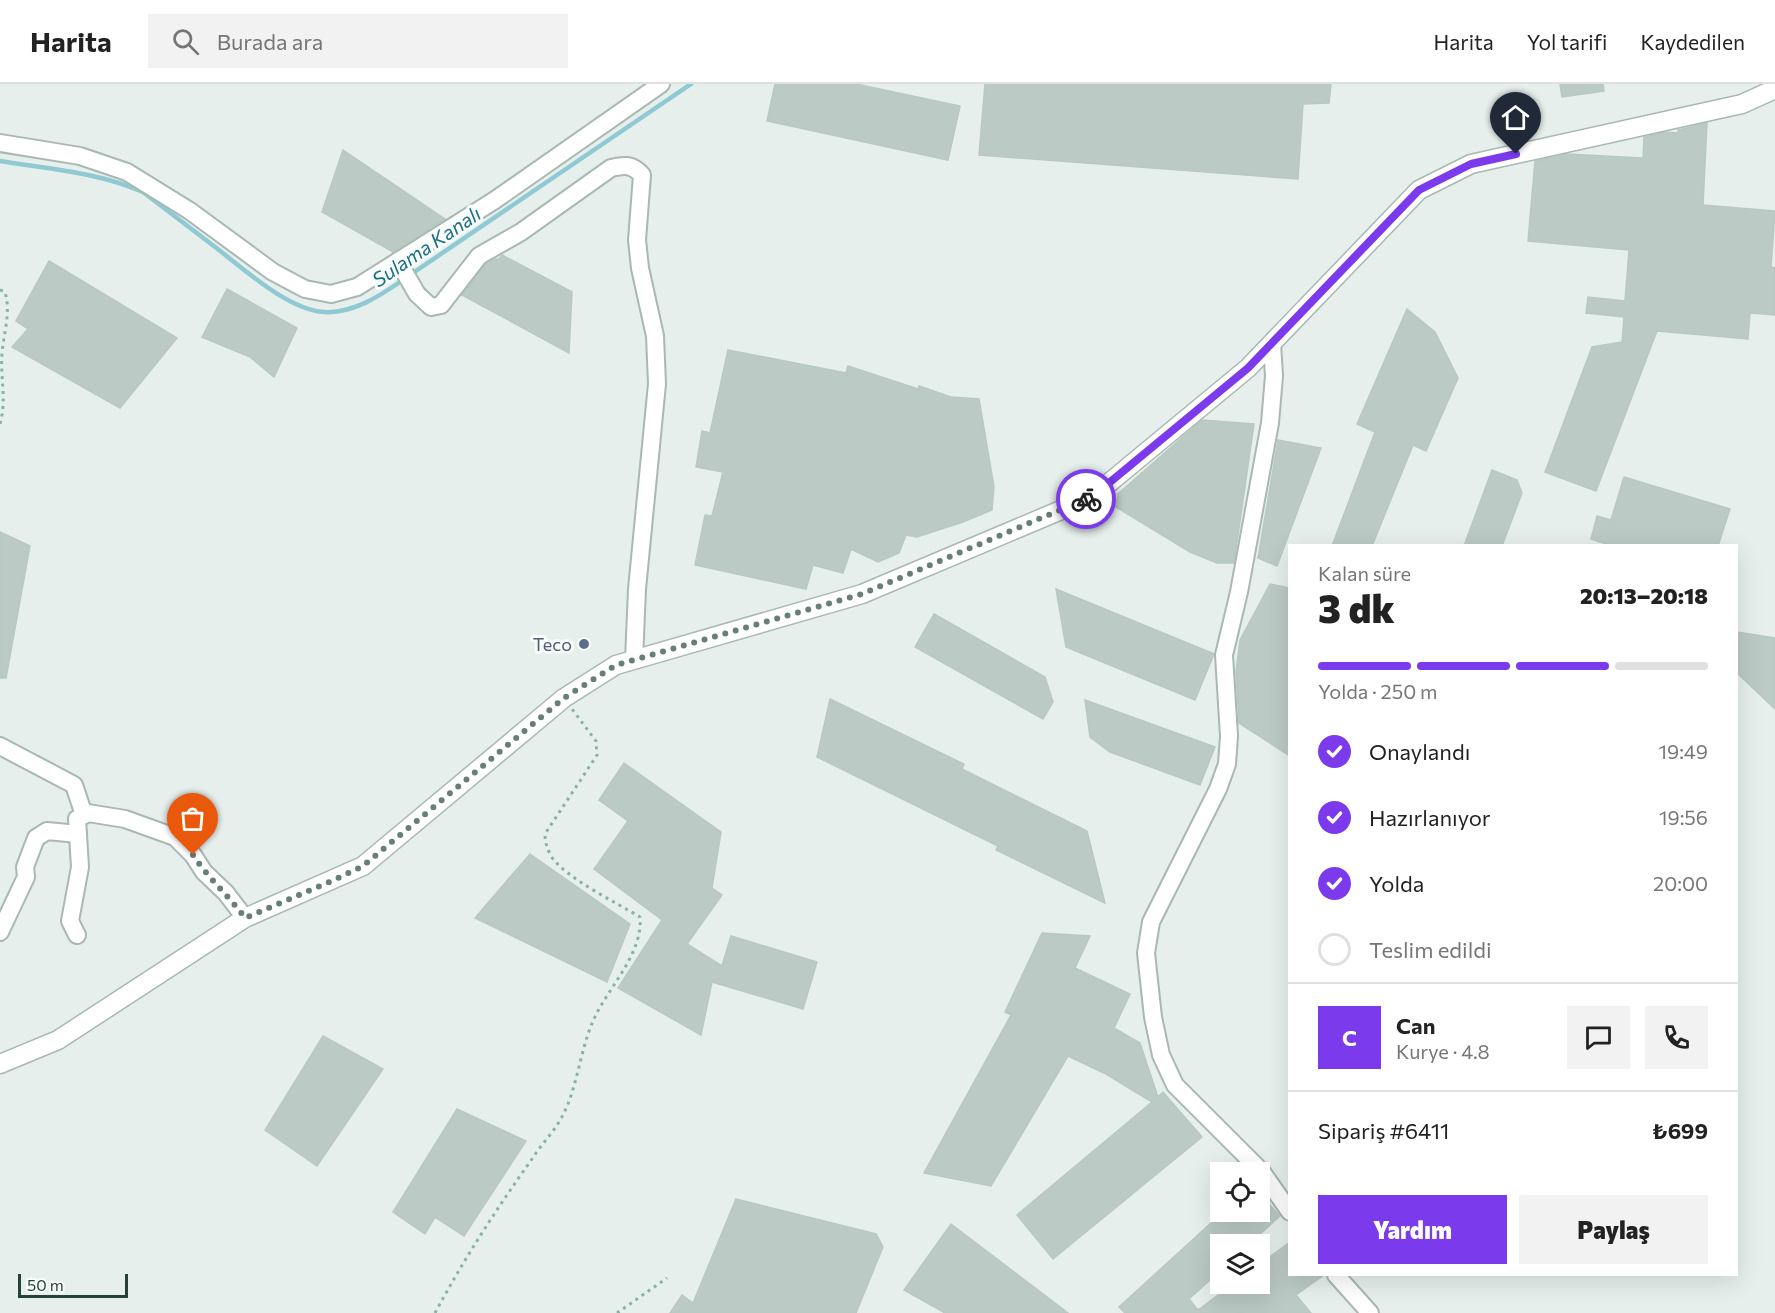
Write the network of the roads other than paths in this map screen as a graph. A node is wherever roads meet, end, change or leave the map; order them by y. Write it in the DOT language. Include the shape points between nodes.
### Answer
graph roads {
  1 [pos="661,84"];
  2 [pos="1775,89"];
  3 [pos="0,143"];
  4 [pos="404,272"];
  5 [pos="1272,343"];
  6 [pos="634,660"];
  7 [pos="0,747"];
  8 [pos="84,815"];
  9 [pos="78,834"];
  10 [pos="245,918"];
  11 [pos="0,932"];
  12 [pos="77,934"];
  13 [pos="0,1064"];
  14 [pos="1288,1209"];
  15 [pos="1337,1276"];
  16 [pos="1370,1313"];
  1 -- 4 [label="street" via="495,200"];
  2 -- 5 [label="street" via="1742,104 1471,164 1419,190"];
  3 -- 4 [label="street" via="80,156 127,172 190,211 273,272 305,289 331,294"];
  4 -- 6 [label="street" via="417,294 431,307 441,305 479,256 521,232 611,168 627,164 642,175 637,240 655,336 657,384"];
  5 -- 6 [label="street" via="1248,368 1092,497 862,594"];
  5 -- 14 [label="street" via="1270,423 1224,655 1227,764 1151,922 1146,953 1161,1054 1175,1086 1262,1172"];
  6 -- 10 [label="street" via="616,665 564,698 363,866"];
  7 -- 8 [label="street" via="74,785"];
  8 -- 9 [label="street" via="77,819"];
  8 -- 10 [label="street" via="125,819 175,837"];
  9 -- 11 [label="street" via="48,831 36,838 25,867 26,877"];
  9 -- 12 [label="street" via="80,867 70,921"];
  10 -- 13 [label="street" via="58,1040"];
  15 -- 16 [label="street"];
}
